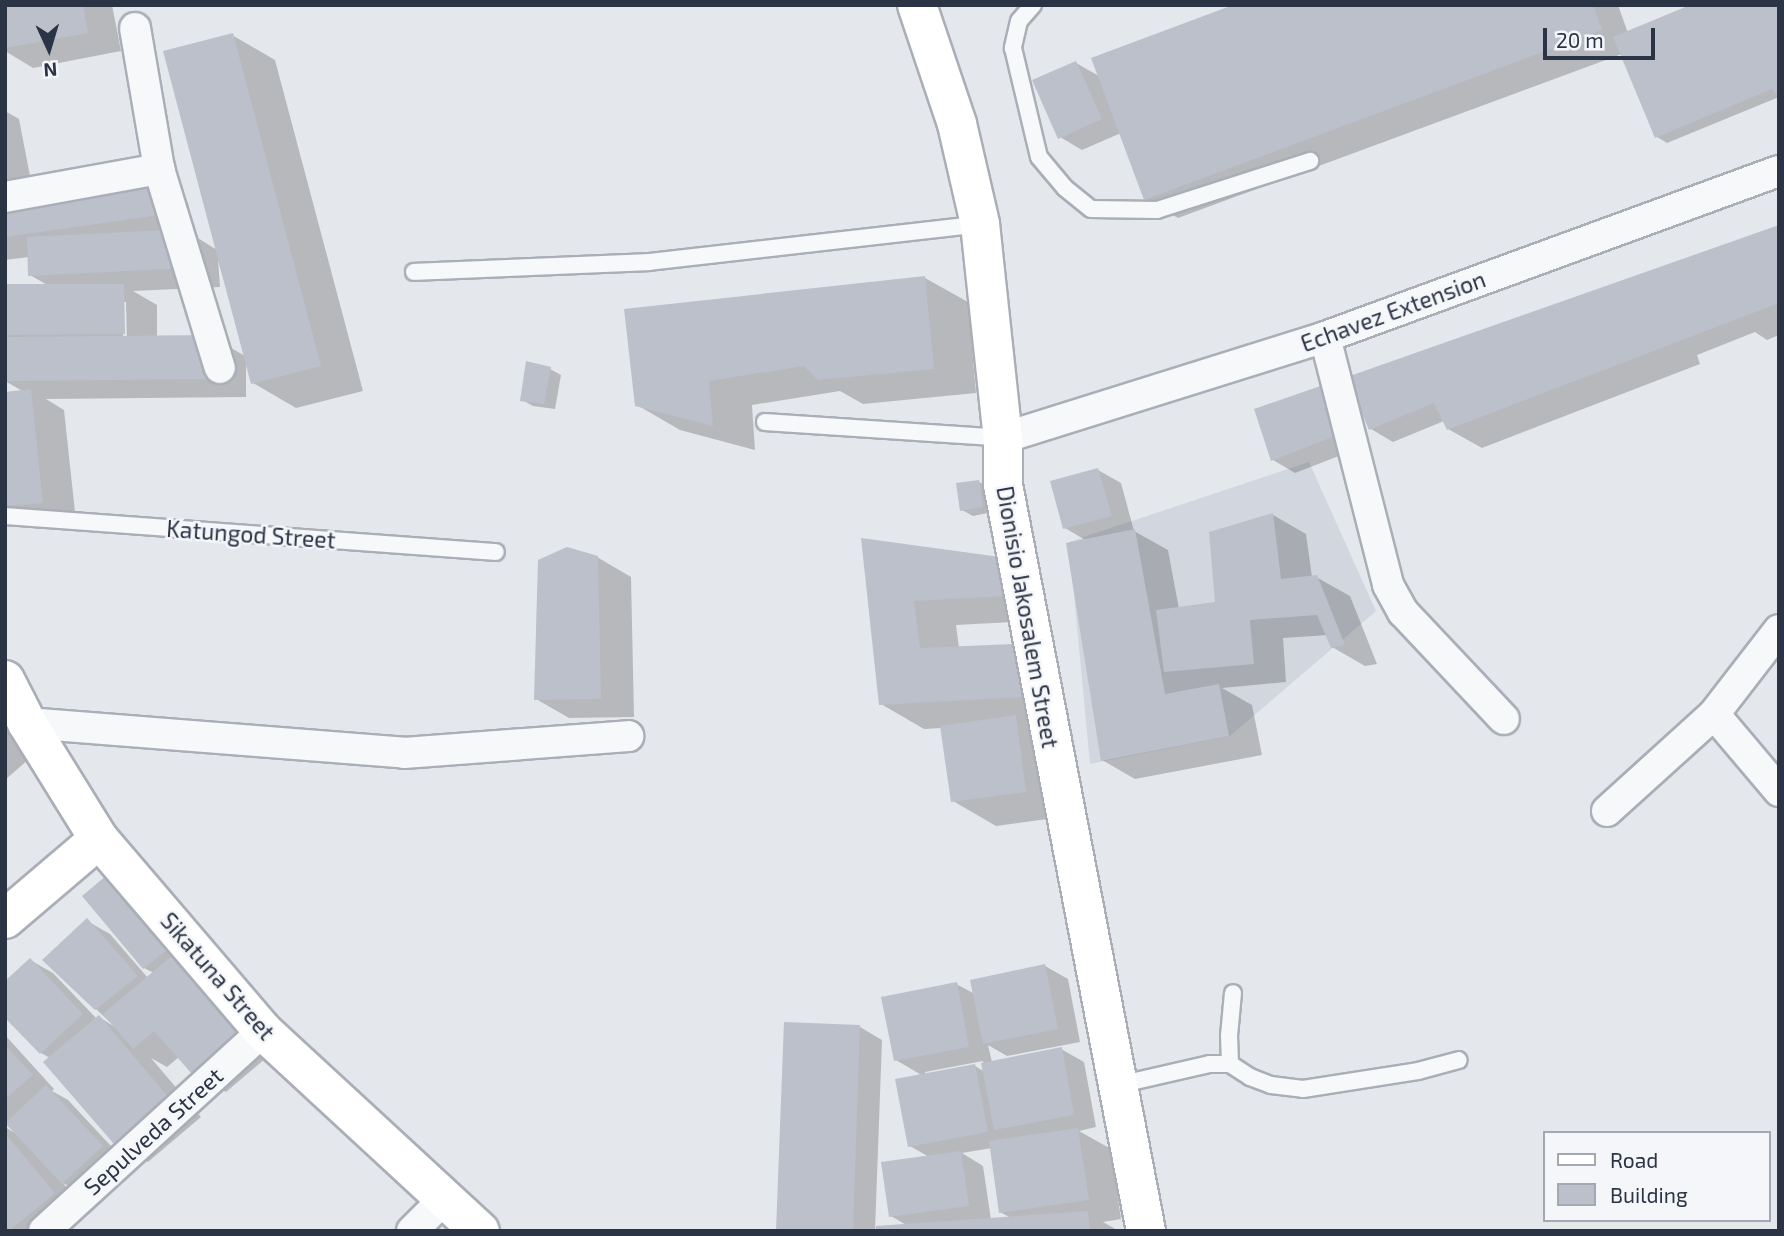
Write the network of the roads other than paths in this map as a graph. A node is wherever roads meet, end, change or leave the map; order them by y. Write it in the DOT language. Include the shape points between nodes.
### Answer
graph roads {
  1 [pos="917,5"];
  2 [pos="1033,5"];
  3 [pos="135,28"];
  4 [pos="1310,161"];
  5 [pos="159,169"];
  6 [pos="1779,172"];
  7 [pos="5,197"];
  8 [pos="980,224"];
  9 [pos="414,272"];
  10 [pos="1325,337"];
  11 [pos="220,368"];
  12 [pos="765,422"];
  13 [pos="1003,438"];
  14 [pos="5,516"];
  15 [pos="496,551"];
  16 [pos="1779,630"];
  17 [pos="5,680"];
  18 [pos="1714,714"];
  19 [pos="1504,719"];
  20 [pos="26,723"];
  21 [pos="628,736"];
  22 [pos="1779,791"];
  23 [pos="1608,811"];
  24 [pos="99,839"];
  25 [pos="5,919"];
  26 [pos="1233,993"];
  27 [pos="262,1031"];
  28 [pos="1459,1060"];
  29 [pos="1230,1065"];
  30 [pos="1118,1085"];
  31 [pos="443,1200"];
  32 [pos="44,1231"];
  33 [pos="412,1231"];
  34 [pos="480,1231"];
  35 [pos="1146,1231"];
  1 -- 8 [label="street, Dionisio Jakosalem Street" via="957,124"];
  2 -- 4 [label="lane" via="1019,21 1013,48 1039,157 1065,188 1091,209 1157,211"];
  3 -- 5 [label="street"];
  5 -- 7 [label="street"];
  5 -- 11 [label="street"];
  6 -- 10 [label="street, Echavez Extension"];
  8 -- 9 [label="lane" via="649,262"];
  8 -- 13 [label="street, Dionisio Jakosalem Street"];
  10 -- 13 [label="street, Echavez Extension"];
  10 -- 19 [label="street" via="1388,585 1403,612"];
  12 -- 13 [label="lane"];
  13 -- 30 [label="street, Dionisio Jakosalem Street" via="1003,485 1023,602"];
  14 -- 15 [label="lane, Katungod Street"];
  16 -- 18 [label="street"];
  17 -- 20 [label="street, Sikatuna Street"];
  18 -- 22 [label="street"];
  18 -- 23 [label="street"];
  20 -- 21 [label="street" via="404,753"];
  20 -- 24 [label="street, Sikatuna Street"];
  24 -- 25 [label="street"];
  24 -- 27 [label="street, Sikatuna Street"];
  26 -- 29 [label="lane"];
  27 -- 31 [label="street, Sikatuna Street"];
  27 -- 32 [label="street, Sepulveda Street"];
  28 -- 29 [label="lane" via="1303,1088 1271,1085"];
  29 -- 30 [label="lane" via="1210,1064"];
  30 -- 35 [label="street, Dionisio Jakosalem Street"];
  31 -- 33 [label="street"];
  31 -- 34 [label="street, Sikatuna Street"];
}
